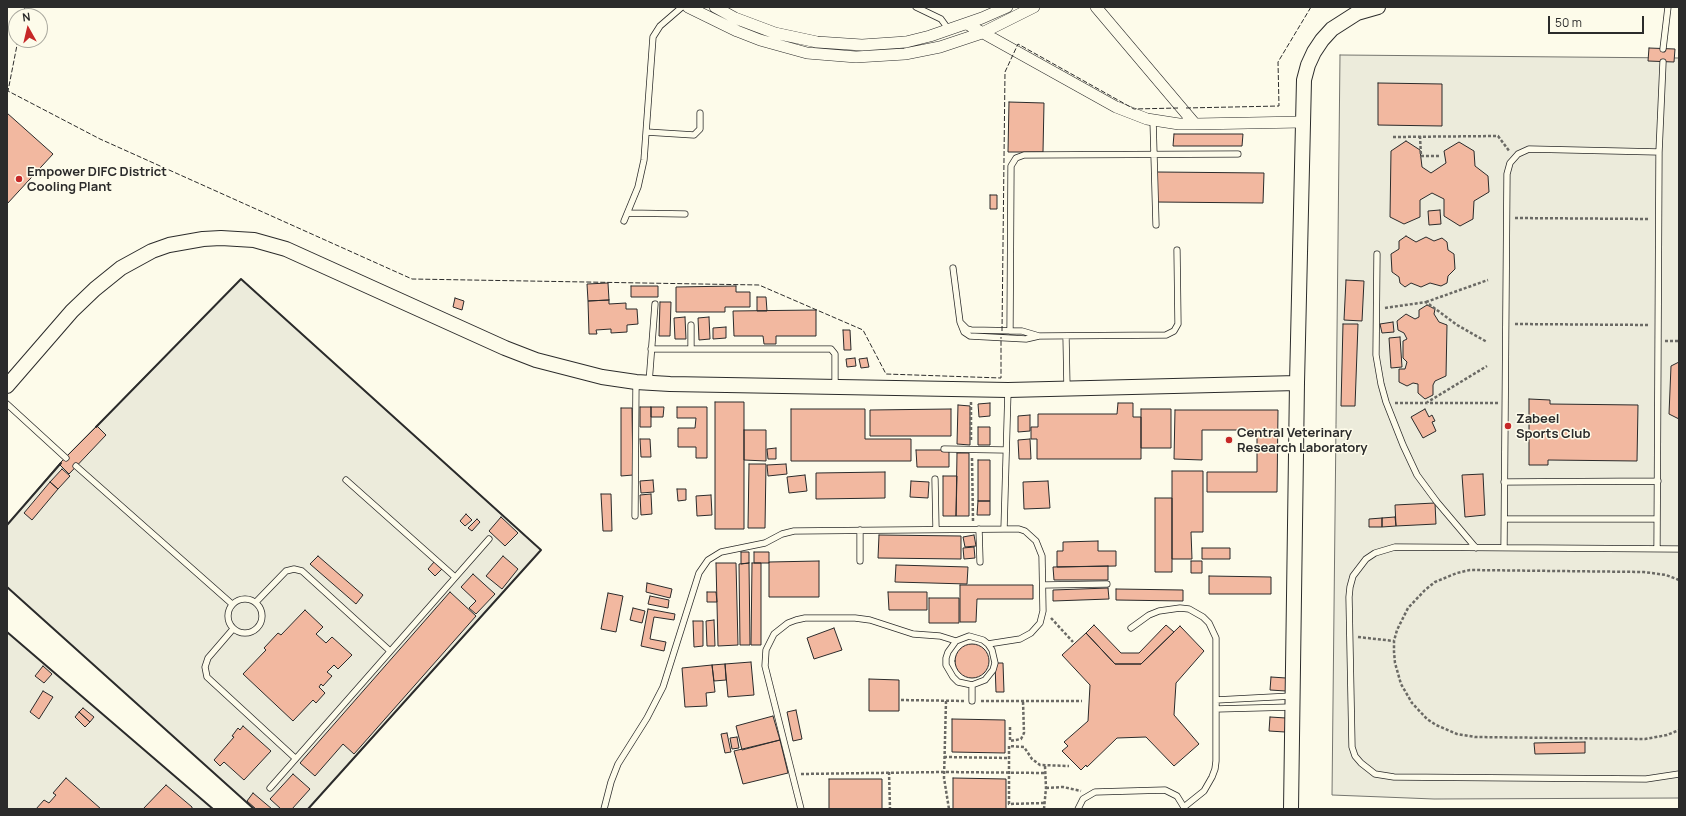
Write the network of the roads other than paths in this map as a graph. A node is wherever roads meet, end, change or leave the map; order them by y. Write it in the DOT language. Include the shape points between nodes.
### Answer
graph roads {
  1 [pos="682,7"];
  2 [pos="688,7"];
  3 [pos="715,7"];
  4 [pos="916,7"];
  5 [pos="1007,7"];
  6 [pos="1034,7"];
  7 [pos="1096,7"];
  8 [pos="1378,7"];
  9 [pos="1668,7"];
  10 [pos="967,24"];
  11 [pos="949,30"];
  12 [pos="982,33"];
  13 [pos="1663,49"];
  14 [pos="1663,62"];
  15 [pos="700,113"];
  16 [pos="1153,120"];
  17 [pos="1302,122"];
  18 [pos="1195,124"];
  19 [pos="646,132"];
  20 [pos="1659,152"];
  21 [pos="1154,154"];
  22 [pos="1238,154"];
  23 [pos="628,213"];
  24 [pos="685,214"];
  25 [pos="624,221"];
  26 [pos="1156,225"];
  27 [pos="1177,250"];
  28 [pos="1377,254"];
  29 [pos="953,268"];
  30 [pos="655,304"];
  31 [pos="960,322"];
  32 [pos="691,325"];
  33 [pos="1010,331"];
  34 [pos="1039,336"];
  35 [pos="1066,336"];
  36 [pos="652,349"];
  37 [pos="691,349"];
  38 [pos="642,382"];
  39 [pos="1297,382"];
  40 [pos="7,386"];
  41 [pos="835,387"];
  42 [pos="1067,389"];
  43 [pos="1008,390"];
  44 [pos="7,404"];
  45 [pos="944,449"];
  46 [pos="1006,450"];
  47 [pos="66,458"];
  48 [pos="76,466"];
  49 [pos="935,479"];
  50 [pos="346,480"];
  51 [pos="1504,482"];
  52 [pos="1658,482"];
  53 [pos="635,516"];
  54 [pos="1505,519"];
  55 [pos="1657,519"];
  56 [pos="936,529"];
  57 [pos="979,529"];
  58 [pos="1004,529"];
  59 [pos="860,530"];
  60 [pos="489,539"];
  61 [pos="1476,548"];
  62 [pos="1504,548"];
  63 [pos="1657,549"];
  64 [pos="1679,549"];
  65 [pos="860,561"];
  66 [pos="980,562"];
  67 [pos="455,577"];
  68 [pos="1107,584"];
  69 [pos="1043,585"];
  70 [pos="256,602"];
  71 [pos="232,604"];
  72 [pos="1131,628"];
  73 [pos="233,629"];
  74 [pos="956,641"];
  75 [pos="988,644"];
  76 [pos="390,651"];
  77 [pos="972,685"];
  78 [pos="1216,700"];
  79 [pos="972,701"];
  80 [pos="1292,702"];
  81 [pos="1216,709"];
  82 [pos="295,758"];
  83 [pos="1679,774"];
  84 [pos="270,788"];
  85 [pos="1184,808"];
  86 [pos="604,809"];
  87 [pos="801,809"];
  88 [pos="1078,809"];
  89 [pos="1291,809"];
  1 -- 19 [label="lane" via="660,26 653,37"];
  2 -- 12 [label="street" via="737,32 760,40 832,56 904,54 940,47"];
  3 -- 11 [label="street" via="734,18 775,33 840,45 906,42"];
  4 -- 11 [label="lane" via="941,19"];
  5 -- 10 [label="street"];
  6 -- 12 [label="street"];
  7 -- 18 [label="street"];
  8 -- 17 [label="street" via="1344,20 1332,29 1314,52 1304,80"];
  9 -- 13 [label="lane"];
  10 -- 11 [label="street"];
  10 -- 12 [label="street"];
  12 -- 16 [label="street" via="1116,107"];
  14 -- 20 [label="lane"];
  15 -- 19 [label="lane" via="700,129 694,135"];
  16 -- 18 [label="street"];
  16 -- 21 [label="lane"];
  17 -- 18 [label="street"];
  17 -- 39 [label="street"];
  19 -- 23 [label="lane" via="641,174"];
  20 -- 51 [label="lane" via="1535,149 1523,151 1510,163 1507,174"];
  20 -- 52 [label="lane"];
  21 -- 22 [label="lane"];
  21 -- 26 [label="lane"];
  21 -- 33 [label="lane" via="1024,155 1013,162"];
  23 -- 24 [label="lane"];
  23 -- 25 [label="lane"];
  27 -- 35 [label="lane" via="1178,324 1174,331 1166,335"];
  28 -- 61 [label="lane" via="1376,355 1386,402 1417,475"];
  29 -- 31 [label="lane"];
  30 -- 36 [label="lane"];
  31 -- 33 [label="lane" via="971,330"];
  31 -- 34 [label="lane" via="964,332 970,336"];
  32 -- 37 [label="lane"];
  33 -- 34 [label="lane"];
  34 -- 35 [label="lane"];
  35 -- 42 [label="lane"];
  36 -- 37 [label="lane"];
  36 -- 38 [label="lane"];
  37 -- 41 [label="lane" via="831,349 835,357"];
  38 -- 40 [label="street" via="602,377 536,360 504,348 286,249 254,240 221,238 168,245 121,268 72,311"];
  38 -- 41 [label="street"];
  38 -- 53 [label="lane"];
  39 -- 42 [label="street"];
  39 -- 80 [label="street"];
  41 -- 43 [label="street"];
  42 -- 43 [label="street"];
  43 -- 46 [label="lane"];
  44 -- 47 [label="lane"];
  45 -- 46 [label="lane"];
  46 -- 58 [label="lane"];
  48 -- 71 [label="lane"];
  49 -- 56 [label="lane"];
  50 -- 67 [label="lane"];
  51 -- 52 [label="lane"];
  51 -- 54 [label="lane"];
  52 -- 55 [label="lane"];
  54 -- 55 [label="lane"];
  54 -- 62 [label="lane"];
  55 -- 63 [label="lane"];
  56 -- 57 [label="lane"];
  56 -- 59 [label="lane"];
  57 -- 58 [label="lane"];
  57 -- 66 [label="lane"];
  58 -- 69 [label="lane" via="1025,531 1036,541 1042,556"];
  59 -- 65 [label="lane"];
  59 -- 86 [label="lane" via="794,531 765,543 721,552 708,560 699,573 663,687 618,764"];
  60 -- 67 [label="lane"];
  61 -- 62 [label="lane"];
  61 -- 83 [label="lane" via="1395,548 1375,553 1353,576 1350,586 1349,636 1352,747 1360,763 1376,774 1394,777 1646,779"];
  62 -- 63 [label="lane"];
  63 -- 64 [label="lane"];
  67 -- 76 [label="lane"];
  68 -- 69 [label="lane"];
  69 -- 75 [label="lane" via="1043,611 1036,628 1026,637"];
  70 -- 71 [label="lane" via="246,598 236,600"];
  70 -- 73 [label="lane" via="262,612 258,627 249,632 238,632"];
  70 -- 76 [label="lane" via="286,571 302,571"];
  71 -- 73 [label="lane" via="227,614"];
  72 -- 78 [label="lane" via="1149,615 1170,609 1189,609 1203,617 1216,638"];
  73 -- 82 [label="lane" via="208,658 205,667 207,677"];
  74 -- 75 [label="lane" via="969,636"];
  74 -- 77 [label="lane" via="948,652 946,665 958,682"];
  74 -- 87 [label="lane" via="940,636 913,634 870,620 855,618 805,618 792,621 781,628 770,642 765,659"];
  75 -- 77 [label="lane" via="995,656 993,670 985,680"];
  76 -- 82 [label="lane"];
  77 -- 79 [label="lane"];
  78 -- 80 [label="lane"];
  78 -- 81 [label="lane"];
  80 -- 81 [label="lane"];
  80 -- 89 [label="street"];
  81 -- 85 [label="lane" via="1214,773 1204,791"];
  82 -- 84 [label="lane"];
  85 -- 88 [label="lane" via="1177,796 1165,790 1095,792 1089,794"];
}
